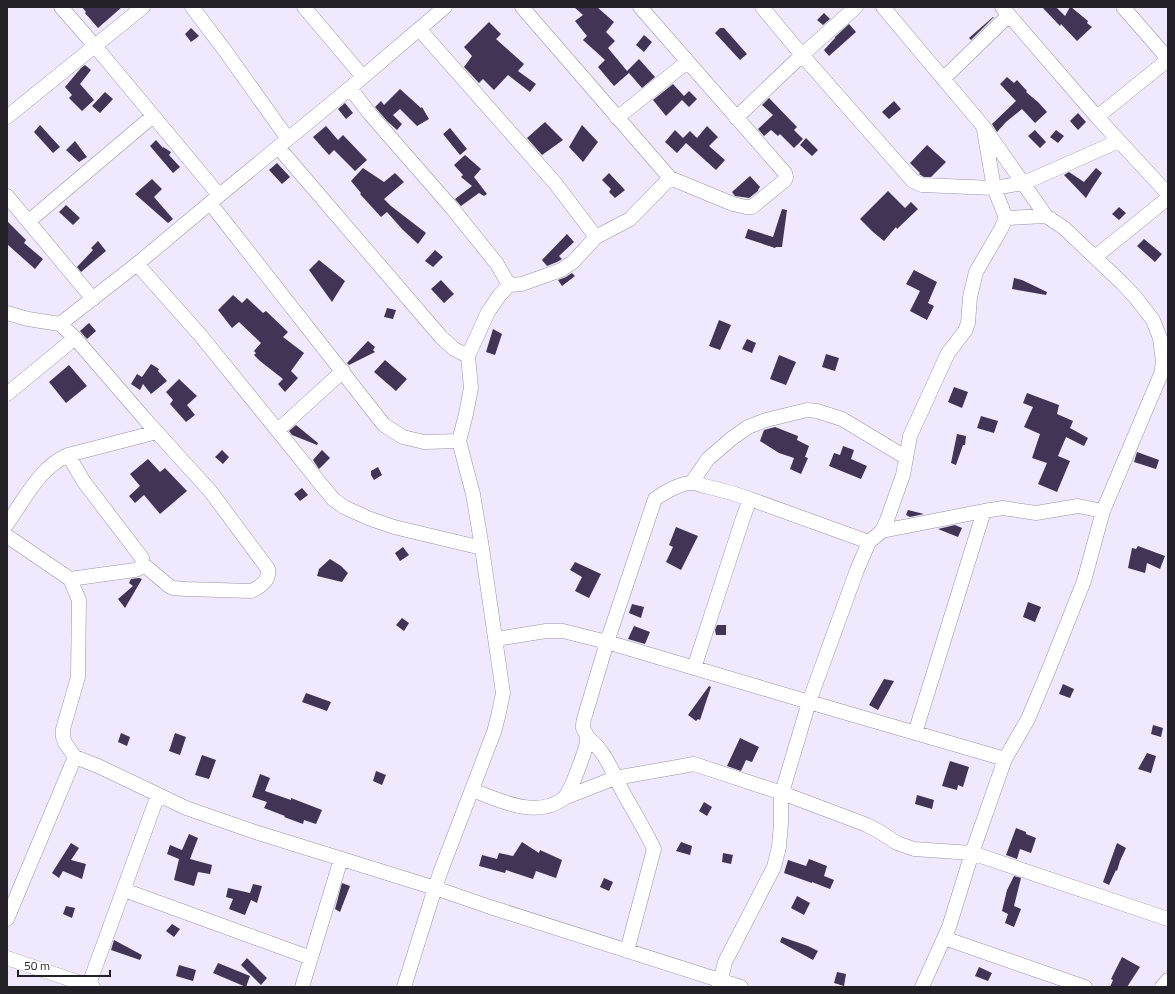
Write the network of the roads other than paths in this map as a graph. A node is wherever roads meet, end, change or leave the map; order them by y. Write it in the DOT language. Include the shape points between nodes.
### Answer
graph roads {
  1 [pos="61,7"];
  2 [pos="143,7"];
  3 [pos="192,7"];
  4 [pos="304,7"];
  5 [pos="445,7"];
  6 [pos="522,7"];
  7 [pos="640,7"];
  8 [pos="762,7"];
  9 [pos="856,7"];
  10 [pos="883,7"];
  11 [pos="1123,7"];
  12 [pos="1006,11"];
  13 [pos="430,12"];
  14 [pos="419,29"];
  15 [pos="95,46"];
  16 [pos="802,55"];
  17 [pos="687,62"];
  18 [pos="363,77"];
  19 [pos="944,79"];
  20 [pos="350,88"];
  21 [pos="153,116"];
  22 [pos="1097,116"];
  23 [pos="7,117"];
  24 [pos="617,118"];
  25 [pos="736,118"];
  26 [pos="983,126"];
  27 [pos="1119,141"];
  28 [pos="283,143"];
  29 [pos="670,178"];
  30 [pos="1024,183"];
  31 [pos="994,188"];
  32 [pos="1168,194"];
  33 [pos="7,196"];
  34 [pos="1168,198"];
  35 [pos="214,199"];
  36 [pos="1046,216"];
  37 [pos="1006,218"];
  38 [pos="29,221"];
  39 [pos="596,237"];
  40 [pos="1095,257"];
  41 [pos="137,264"];
  42 [pos="509,285"];
  43 [pos="93,298"];
  44 [pos="7,313"];
  45 [pos="60,324"];
  46 [pos="75,338"];
  47 [pos="468,356"];
  48 [pos="343,371"];
  49 [pos="7,394"];
  50 [pos="278,430"];
  51 [pos="157,432"];
  52 [pos="459,441"];
  53 [pos="68,455"];
  54 [pos="905,457"];
  55 [pos="692,482"];
  56 [pos="750,499"];
  57 [pos="984,511"];
  58 [pos="1103,511"];
  59 [pos="7,524"];
  60 [pos="7,528"];
  61 [pos="882,531"];
  62 [pos="7,537"];
  63 [pos="869,542"];
  64 [pos="482,548"];
  65 [pos="143,564"];
  66 [pos="70,579"];
  67 [pos="496,640"];
  68 [pos="607,642"];
  69 [pos="694,668"];
  70 [pos="809,702"];
  71 [pos="915,733"];
  72 [pos="587,737"];
  73 [pos="75,757"];
  74 [pos="1005,759"];
  75 [pos="615,778"];
  76 [pos="472,790"];
  77 [pos="782,793"];
  78 [pos="158,794"];
  79 [pos="564,798"];
  80 [pos="972,853"];
  81 [pos="341,859"];
  82 [pos="435,888"];
  83 [pos="124,890"];
  84 [pos="7,919"];
  85 [pos="1168,919"];
  86 [pos="944,938"];
  87 [pos="627,950"];
  88 [pos="7,958"];
  89 [pos="311,958"];
  90 [pos="1168,980"];
  91 [pos="720,984"];
  92 [pos="90,987"];
  93 [pos="302,987"];
  94 [pos="404,987"];
  95 [pos="741,987"];
  96 [pos="922,987"];
  97 [pos="1085,987"];
  98 [pos="1162,987"];
  1 -- 15 [label="street"];
  2 -- 15 [label="street"];
  3 -- 28 [label="street" via="226,52"];
  4 -- 18 [label="street"];
  5 -- 13 [label="street"];
  6 -- 24 [label="street"];
  7 -- 17 [label="street"];
  8 -- 16 [label="street"];
  9 -- 16 [label="street"];
  10 -- 19 [label="street"];
  11 -- 22 [label="street" via="1164,54 1165,59 1164,63"];
  12 -- 19 [label="street"];
  12 -- 22 [label="street"];
  13 -- 14 [label="street"];
  14 -- 18 [label="street"];
  14 -- 39 [label="street" via="555,183"];
  15 -- 21 [label="street"];
  15 -- 23 [label="street"];
  16 -- 25 [label="street"];
  16 -- 31 [label="street" via="913,180 922,185"];
  17 -- 24 [label="street"];
  17 -- 25 [label="street"];
  18 -- 20 [label="street"];
  19 -- 26 [label="street"];
  20 -- 28 [label="street"];
  20 -- 42 [label="street" via="452,208 497,264"];
  21 -- 35 [label="street"];
  21 -- 38 [label="street"];
  22 -- 27 [label="street"];
  24 -- 29 [label="street"];
  25 -- 29 [label="street" via="785,173 785,180 752,206 746,207"];
  26 -- 30 [label="street"];
  26 -- 31 [label="street"];
  27 -- 30 [label="street"];
  27 -- 32 [label="street"];
  28 -- 35 [label="street"];
  28 -- 47 [label="street" via="440,337 454,349"];
  29 -- 39 [label="street" via="630,219"];
  30 -- 31 [label="street"];
  30 -- 36 [label="street"];
  31 -- 37 [label="street"];
  33 -- 38 [label="street"];
  34 -- 40 [label="street"];
  35 -- 41 [label="street"];
  35 -- 48 [label="street"];
  36 -- 37 [label="street"];
  36 -- 40 [label="street" via="1064,228"];
  37 -- 54 [label="street" via="976,272 966,331 948,353 910,436"];
  38 -- 43 [label="street"];
  39 -- 42 [label="street" via="573,262 561,270 522,284"];
  40 -- 58 [label="street" via="1136,298 1153,320 1160,338 1162,362 1161,374"];
  41 -- 43 [label="street"];
  41 -- 50 [label="street" via="201,336"];
  42 -- 47 [label="street" via="488,312"];
  43 -- 45 [label="street"];
  44 -- 45 [label="street" via="28,320"];
  45 -- 46 [label="street"];
  46 -- 49 [label="street"];
  46 -- 51 [label="street"];
  47 -- 52 [label="street" via="471,388"];
  48 -- 50 [label="street"];
  48 -- 52 [label="street" via="384,424 403,437 424,442"];
  50 -- 64 [label="street" via="333,499 344,508 394,527"];
  51 -- 53 [label="street"];
  51 -- 65 [label="street" via="211,492 268,569 269,575 260,587 251,591 172,588"];
  52 -- 64 [label="street" via="473,494"];
  53 -- 59 [label="street" via="42,474"];
  53 -- 65 [label="street" via="84,482 142,558"];
  54 -- 55 [label="street" via="842,419 807,410 748,427 708,459"];
  54 -- 61 [label="street" via="903,475"];
  55 -- 56 [label="street"];
  55 -- 68 [label="street" via="676,487 655,499"];
  56 -- 63 [label="street"];
  56 -- 69 [label="street"];
  57 -- 58 [label="street" via="1003,508 1036,513 1078,506"];
  57 -- 61 [label="street"];
  57 -- 71 [label="street"];
  58 -- 74 [label="street" via="1084,581 1028,719"];
  60 -- 62 [label="street"];
  61 -- 63 [label="street"];
  62 -- 66 [label="street"];
  63 -- 70 [label="street"];
  64 -- 67 [label="street"];
  65 -- 66 [label="street" via="135,570"];
  66 -- 73 [label="street" via="79,600 78,677 63,737"];
  67 -- 68 [label="street" via="546,630 564,630"];
  67 -- 76 [label="street" via="502,693 498,717"];
  68 -- 69 [label="street"];
  68 -- 72 [label="street" via="584,719 583,727"];
  69 -- 70 [label="street"];
  70 -- 71 [label="street"];
  70 -- 77 [label="street"];
  71 -- 74 [label="street"];
  72 -- 75 [label="street" via="602,751"];
  72 -- 79 [label="street" via="573,784"];
  73 -- 78 [label="street"];
  73 -- 84 [label="street"];
  74 -- 80 [label="street"];
  75 -- 77 [label="street" via="694,764"];
  75 -- 79 [label="street"];
  75 -- 87 [label="street" via="654,849"];
  76 -- 79 [label="street" via="515,806 532,808"];
  76 -- 82 [label="street"];
  77 -- 80 [label="street" via="868,826 897,843 914,849"];
  77 -- 91 [label="street" via="779,847 774,867 725,962"];
  78 -- 81 [label="street" via="186,808"];
  78 -- 83 [label="street"];
  80 -- 85 [label="street"];
  80 -- 86 [label="street"];
  81 -- 82 [label="street"];
  81 -- 89 [label="street"];
  82 -- 87 [label="street"];
  82 -- 94 [label="street"];
  83 -- 89 [label="street"];
  83 -- 92 [label="street"];
  86 -- 96 [label="street"];
  86 -- 97 [label="street"];
  87 -- 91 [label="street"];
  88 -- 92 [label="street"];
  89 -- 93 [label="street"];
  90 -- 98 [label="street"];
  91 -- 95 [label="street"];
}
